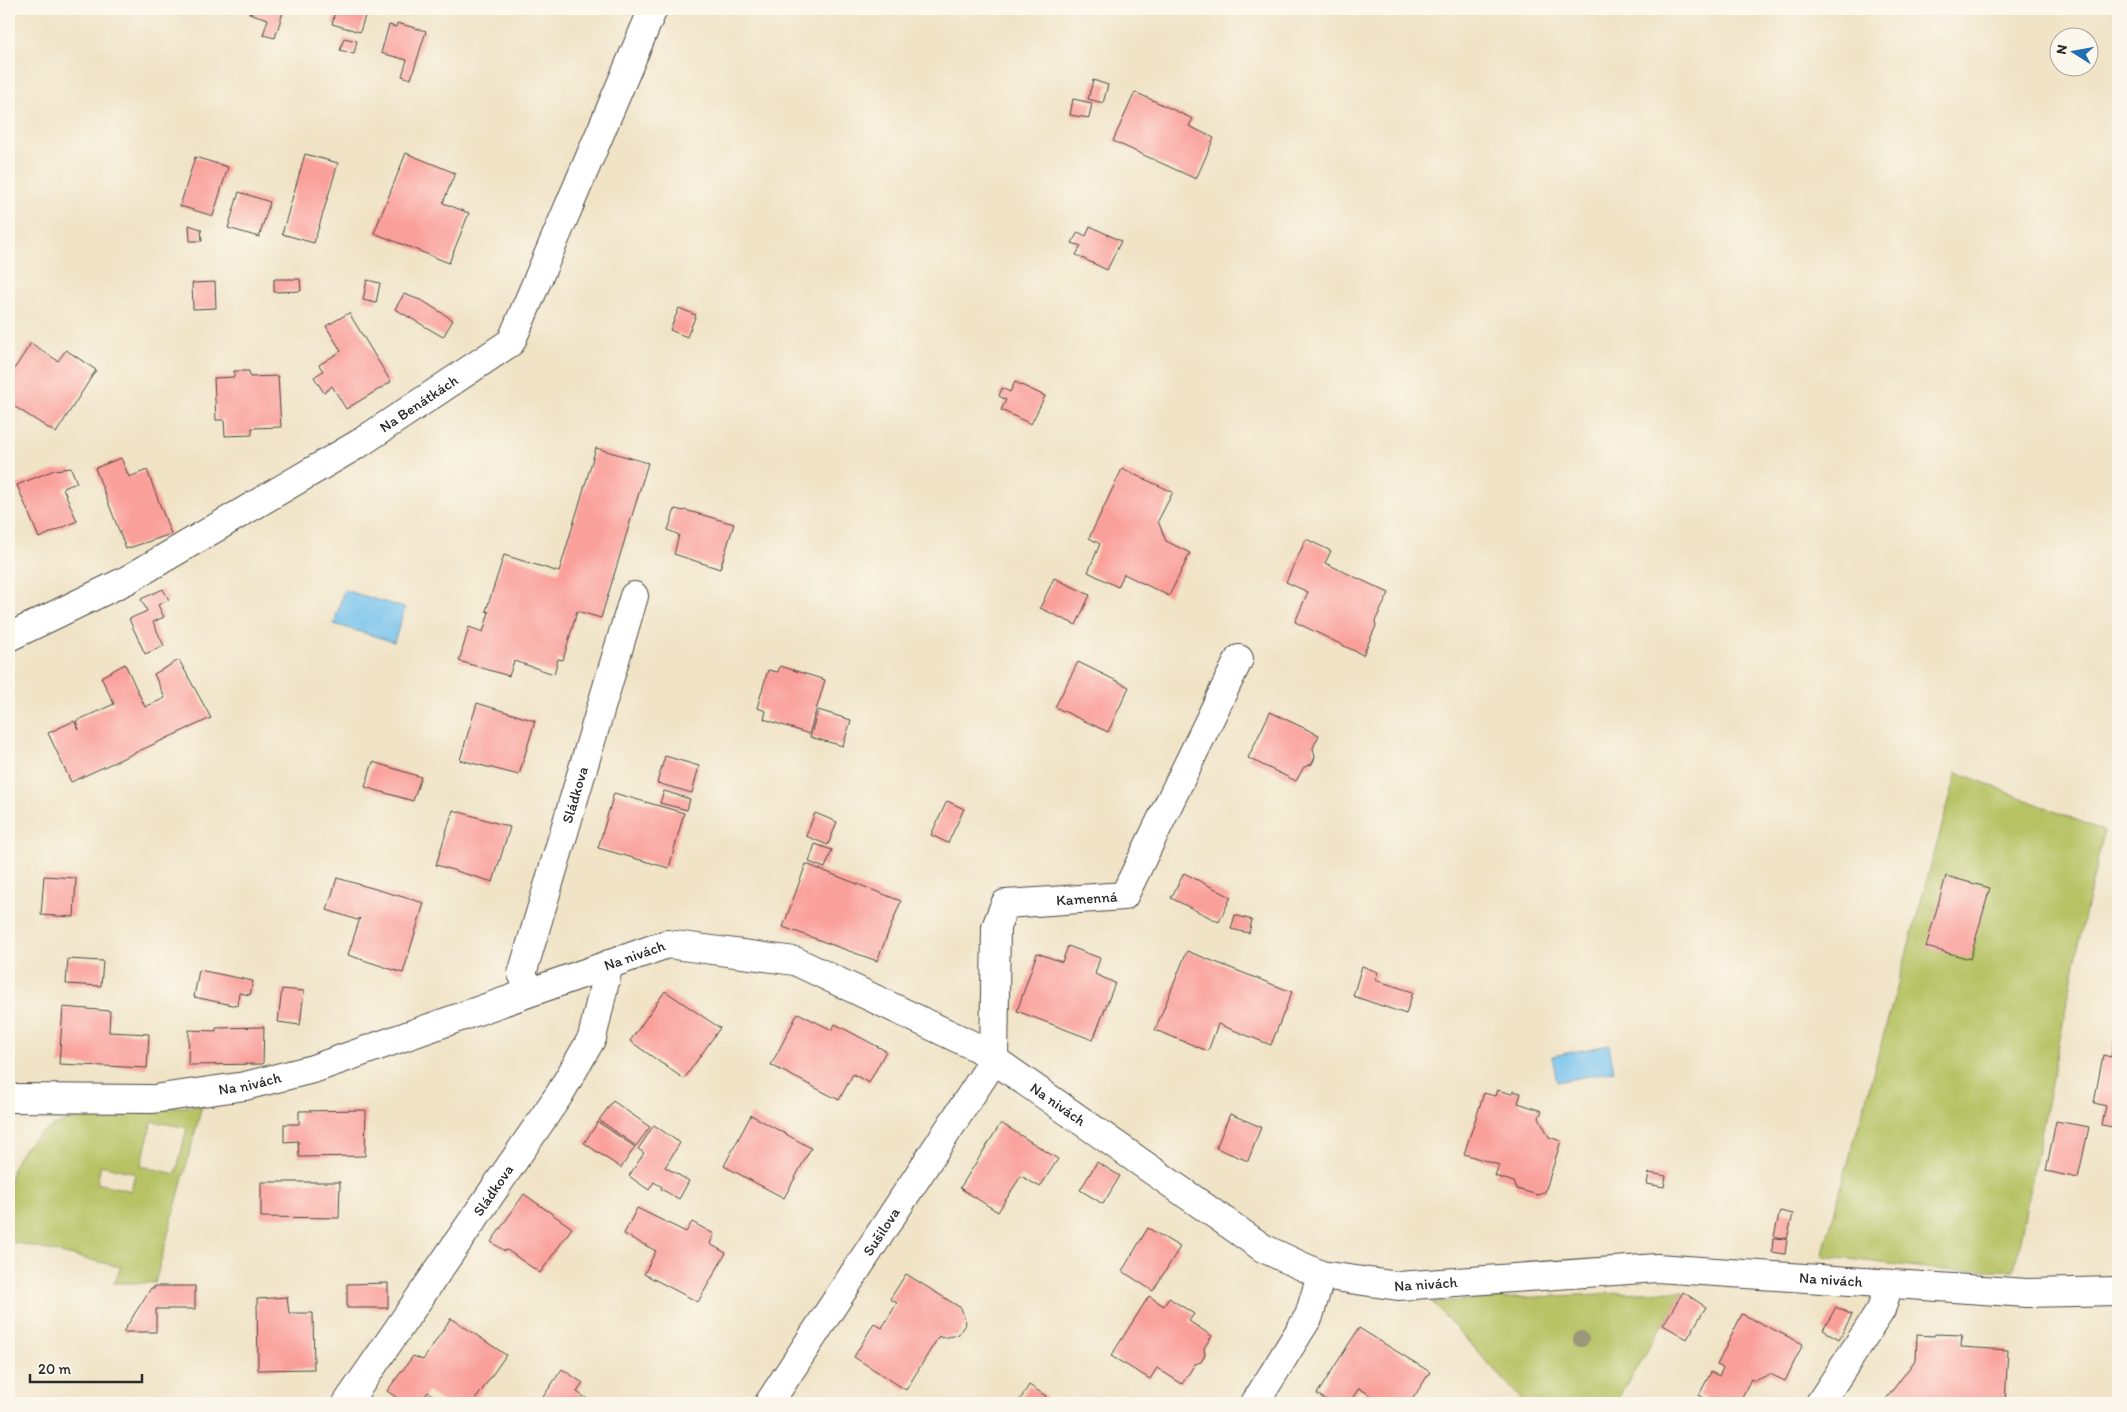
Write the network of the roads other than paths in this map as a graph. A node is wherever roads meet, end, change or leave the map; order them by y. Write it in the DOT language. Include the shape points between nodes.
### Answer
graph roads {
  1 [pos="653,9"];
  2 [pos="634,596"];
  3 [pos="9,637"];
  4 [pos="1238,659"];
  5 [pos="609,964"];
  6 [pos="531,991"];
  7 [pos="994,1060"];
  8 [pos="9,1098"];
  9 [pos="1321,1275"];
  10 [pos="1889,1284"];
  11 [pos="2118,1291"];
  12 [pos="347,1403"];
  13 [pos="769,1403"];
  14 [pos="1255,1403"];
  15 [pos="1820,1403"];
  1 -- 3 [label="street, Na Benátkách" via="511,342 360,443 135,576"];
  2 -- 6 [label="street, Sládkova" via="522,974"];
  4 -- 7 [label="street, Kamenná" via="1124,896 1005,904 996,928"];
  5 -- 6 [label="street, Na nivách"];
  5 -- 7 [label="street, Na nivách" via="667,944 795,961 976,1047"];
  5 -- 12 [label="street, Sládkova" via="592,1038 559,1095"];
  6 -- 8 [label="street, Na nivách" via="313,1069 245,1086 153,1099"];
  7 -- 9 [label="street, Na nivách" via="1263,1248"];
  7 -- 13 [label="street, Sušilova"];
  9 -- 10 [label="street, Na nivách" via="1398,1286 1657,1268"];
  9 -- 14 [label="street" via="1309,1316"];
  10 -- 11 [label="street, Na nivách" via="2027,1293"];
  10 -- 15 [label="street" via="1881,1310"];
}
